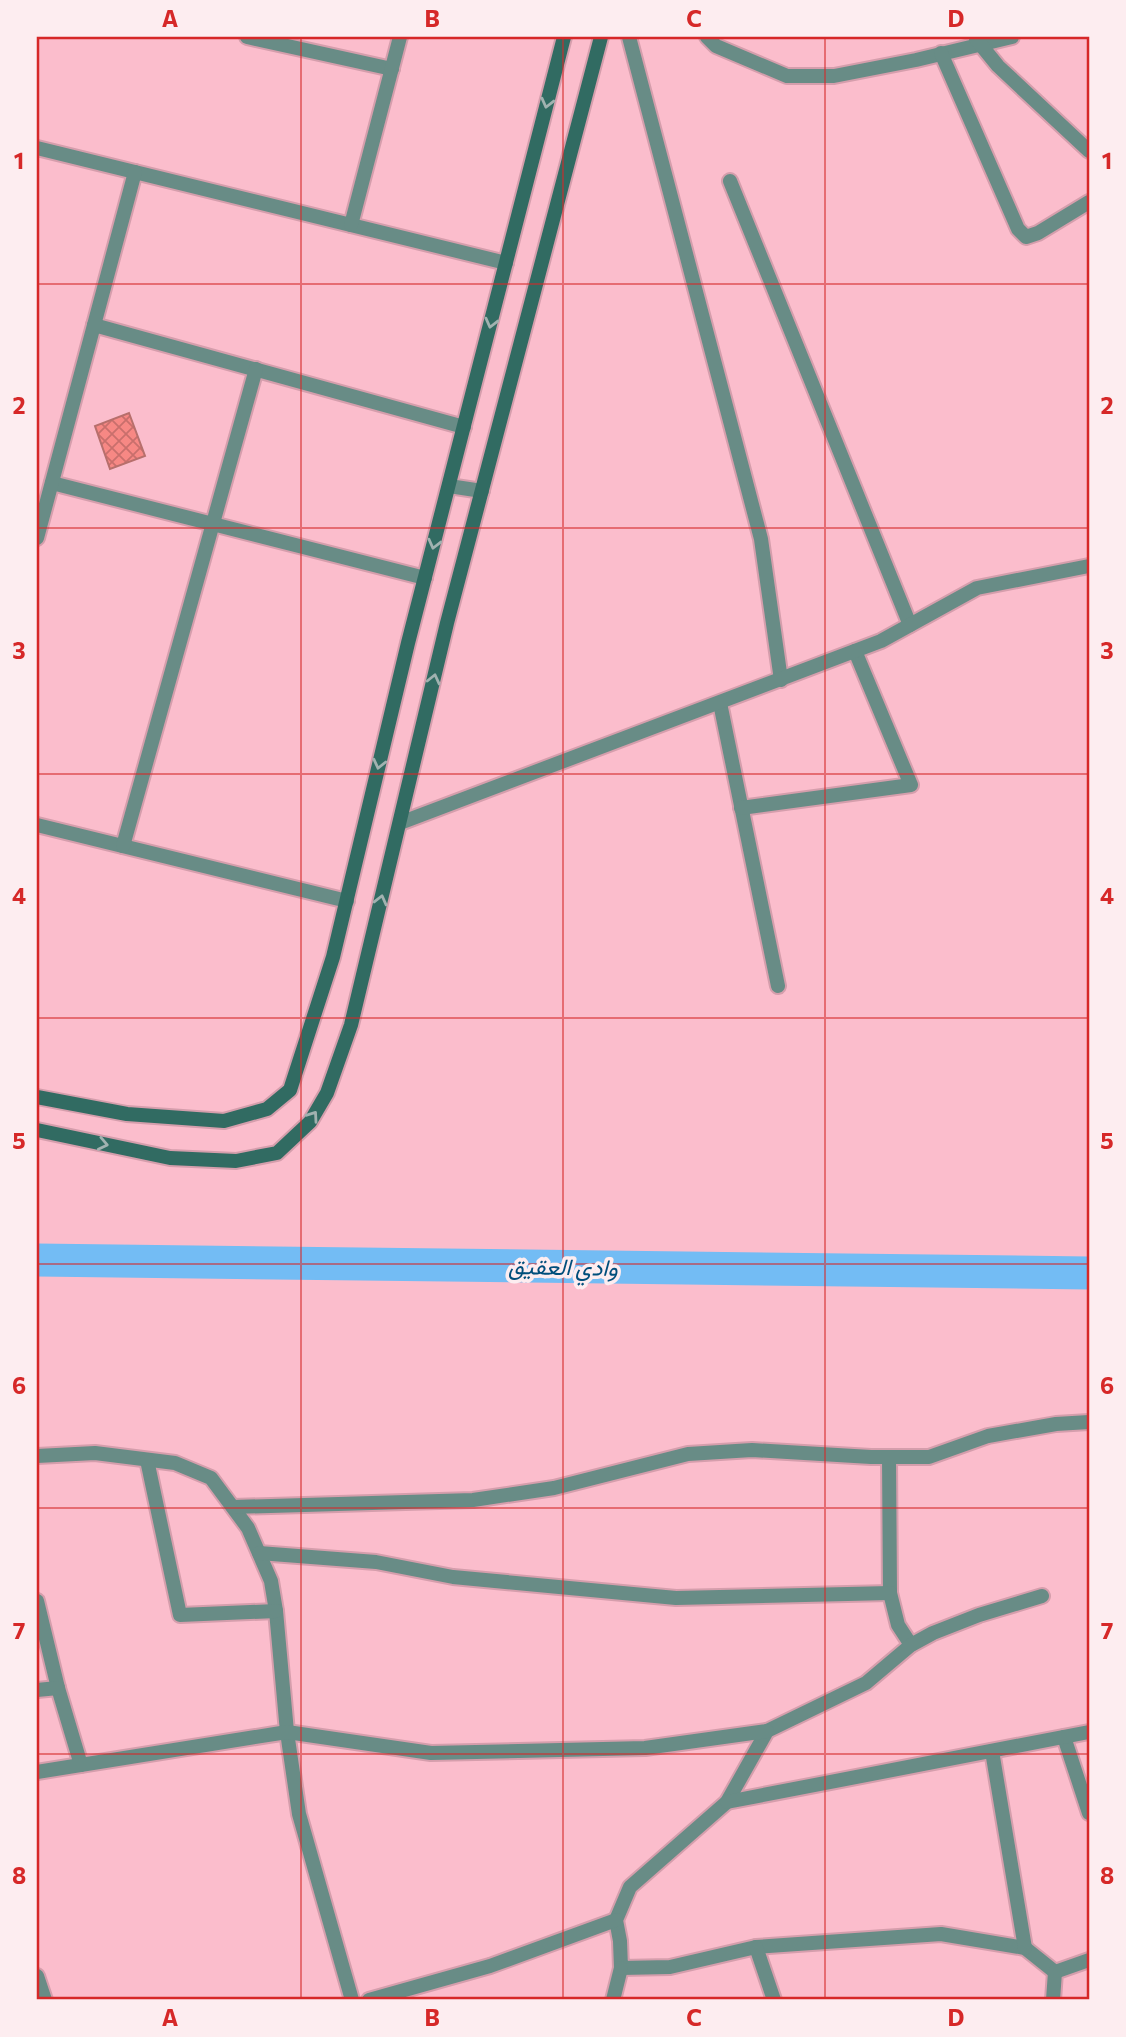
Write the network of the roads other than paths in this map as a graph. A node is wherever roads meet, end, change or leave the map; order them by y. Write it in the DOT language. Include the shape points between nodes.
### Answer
graph roads {
  1 [pos="247,37"];
  2 [pos="400,37"];
  3 [pos="564,37"];
  4 [pos="601,37"];
  5 [pos="629,37"];
  6 [pos="706,37"];
  7 [pos="1012,37"];
  8 [pos="977,40"];
  9 [pos="941,53"];
  10 [pos="392,69"];
  11 [pos="37,148"];
  12 [pos="1089,151"];
  13 [pos="135,172"];
  14 [pos="730,181"];
  15 [pos="1089,202"];
  16 [pos="351,225"];
  17 [pos="506,263"];
  18 [pos="94,325"];
  19 [pos="256,369"];
  20 [pos="464,426"];
  21 [pos="52,483"];
  22 [pos="449,486"];
  23 [pos="482,491"];
  24 [pos="213,523"];
  25 [pos="37,538"];
  26 [pos="1089,566"];
  27 [pos="425,578"];
  28 [pos="910,625"];
  29 [pos="855,652"];
  30 [pos="781,680"];
  31 [pos="720,703"];
  32 [pos="741,808"];
  33 [pos="400,823"];
  34 [pos="37,825"];
  35 [pos="123,846"];
  36 [pos="347,901"];
  37 [pos="778,986"];
  38 [pos="37,1097"];
  39 [pos="37,1130"];
  40 [pos="1089,1422"];
  41 [pos="37,1456"];
  42 [pos="889,1457"];
  43 [pos="147,1460"];
  44 [pos="233,1507"];
  45 [pos="259,1553"];
  46 [pos="890,1593"];
  47 [pos="1042,1596"];
  48 [pos="37,1601"];
  49 [pos="276,1611"];
  50 [pos="911,1645"];
  51 [pos="58,1688"];
  52 [pos="37,1690"];
  53 [pos="767,1731"];
  54 [pos="287,1732"];
  55 [pos="1089,1732"];
  56 [pos="1063,1737"];
  57 [pos="992,1751"];
  58 [pos="81,1765"];
  59 [pos="37,1772"];
  60 [pos="727,1802"];
  61 [pos="1089,1813"];
  62 [pos="616,1920"];
  63 [pos="756,1947"];
  64 [pos="1025,1948"];
  65 [pos="1089,1960"];
  66 [pos="621,1968"];
  67 [pos="1055,1972"];
  68 [pos="37,1976"];
  69 [pos="409,1995"];
  70 [pos="45,2000"];
  71 [pos="352,2000"];
  72 [pos="369,2000"];
  73 [pos="613,2000"];
  74 [pos="774,2000"];
  75 [pos="1053,2000"];
  1 -- 10 [label="street"];
  2 -- 10 [label="street"];
  3 -- 17 [label="street, one-way"];
  4 -- 23 [label="street"];
  5 -- 30 [label="street" via="761,539"];
  6 -- 9 [label="street" via="716,46 787,76 834,76"];
  7 -- 8 [label="street"];
  8 -- 9 [label="street"];
  8 -- 12 [label="street" via="998,66"];
  9 -- 15 [label="street" via="1018,229 1026,237 1038,233"];
  10 -- 16 [label="street"];
  11 -- 13 [label="street"];
  13 -- 16 [label="street"];
  13 -- 18 [label="street"];
  14 -- 28 [label="street"];
  16 -- 17 [label="street"];
  17 -- 20 [label="street, one-way"];
  18 -- 19 [label="street"];
  18 -- 21 [label="street"];
  19 -- 20 [label="street"];
  19 -- 24 [label="street"];
  20 -- 22 [label="street"];
  21 -- 24 [label="street"];
  21 -- 25 [label="street"];
  22 -- 23 [label="street"];
  22 -- 27 [label="street, one-way"];
  33 -- 23 [label="street, one-way"];
  24 -- 27 [label="street"];
  24 -- 35 [label="street"];
  26 -- 28 [label="street" via="977,588"];
  27 -- 36 [label="street, one-way"];
  28 -- 29 [label="street"];
  29 -- 30 [label="street"];
  29 -- 32 [label="street" via="911,785"];
  30 -- 31 [label="street"];
  31 -- 32 [label="street"];
  31 -- 33 [label="street"];
  32 -- 37 [label="street"];
  39 -- 33 [label="street, one-way" via="170,1158 236,1161 277,1153 310,1122 327,1093 351,1026"];
  34 -- 35 [label="street"];
  35 -- 36 [label="street"];
  36 -- 38 [label="street" via="289,1090 267,1109 224,1121 127,1114"];
  40 -- 42 [label="street" via="988,1436 929,1457"];
  41 -- 43 [label="street" via="95,1453"];
  42 -- 44 [label="street" via="752,1450 688,1454 554,1488 473,1500"];
  42 -- 46 [label="street"];
  43 -- 44 [label="street" via="175,1463 211,1478"];
  43 -- 49 [label="street" via="180,1615"];
  44 -- 45 [label="street"];
  45 -- 46 [label="street" via="376,1562 453,1577 676,1598"];
  45 -- 49 [label="street" via="271,1581"];
  46 -- 50 [label="street" via="898,1625"];
  47 -- 50 [label="street" via="979,1615"];
  48 -- 51 [label="street"];
  49 -- 54 [label="street"];
  50 -- 53 [label="street" via="866,1683"];
  51 -- 52 [label="street"];
  51 -- 58 [label="street"];
  53 -- 54 [label="street" via="645,1748 431,1753"];
  53 -- 60 [label="street"];
  54 -- 58 [label="street"];
  54 -- 71 [label="street" via="299,1814"];
  55 -- 56 [label="street"];
  56 -- 57 [label="street"];
  56 -- 61 [label="street"];
  57 -- 60 [label="street"];
  57 -- 64 [label="street"];
  58 -- 59 [label="street"];
  60 -- 62 [label="street" via="629,1887"];
  62 -- 66 [label="street"];
  62 -- 69 [label="street"];
  63 -- 64 [label="street" via="941,1934"];
  63 -- 66 [label="street" via="670,1966"];
  63 -- 74 [label="street"];
  64 -- 67 [label="street"];
  65 -- 67 [label="street"];
  66 -- 73 [label="street"];
  67 -- 75 [label="street"];
  68 -- 70 [label="street"];
  69 -- 72 [label="street"];
}
